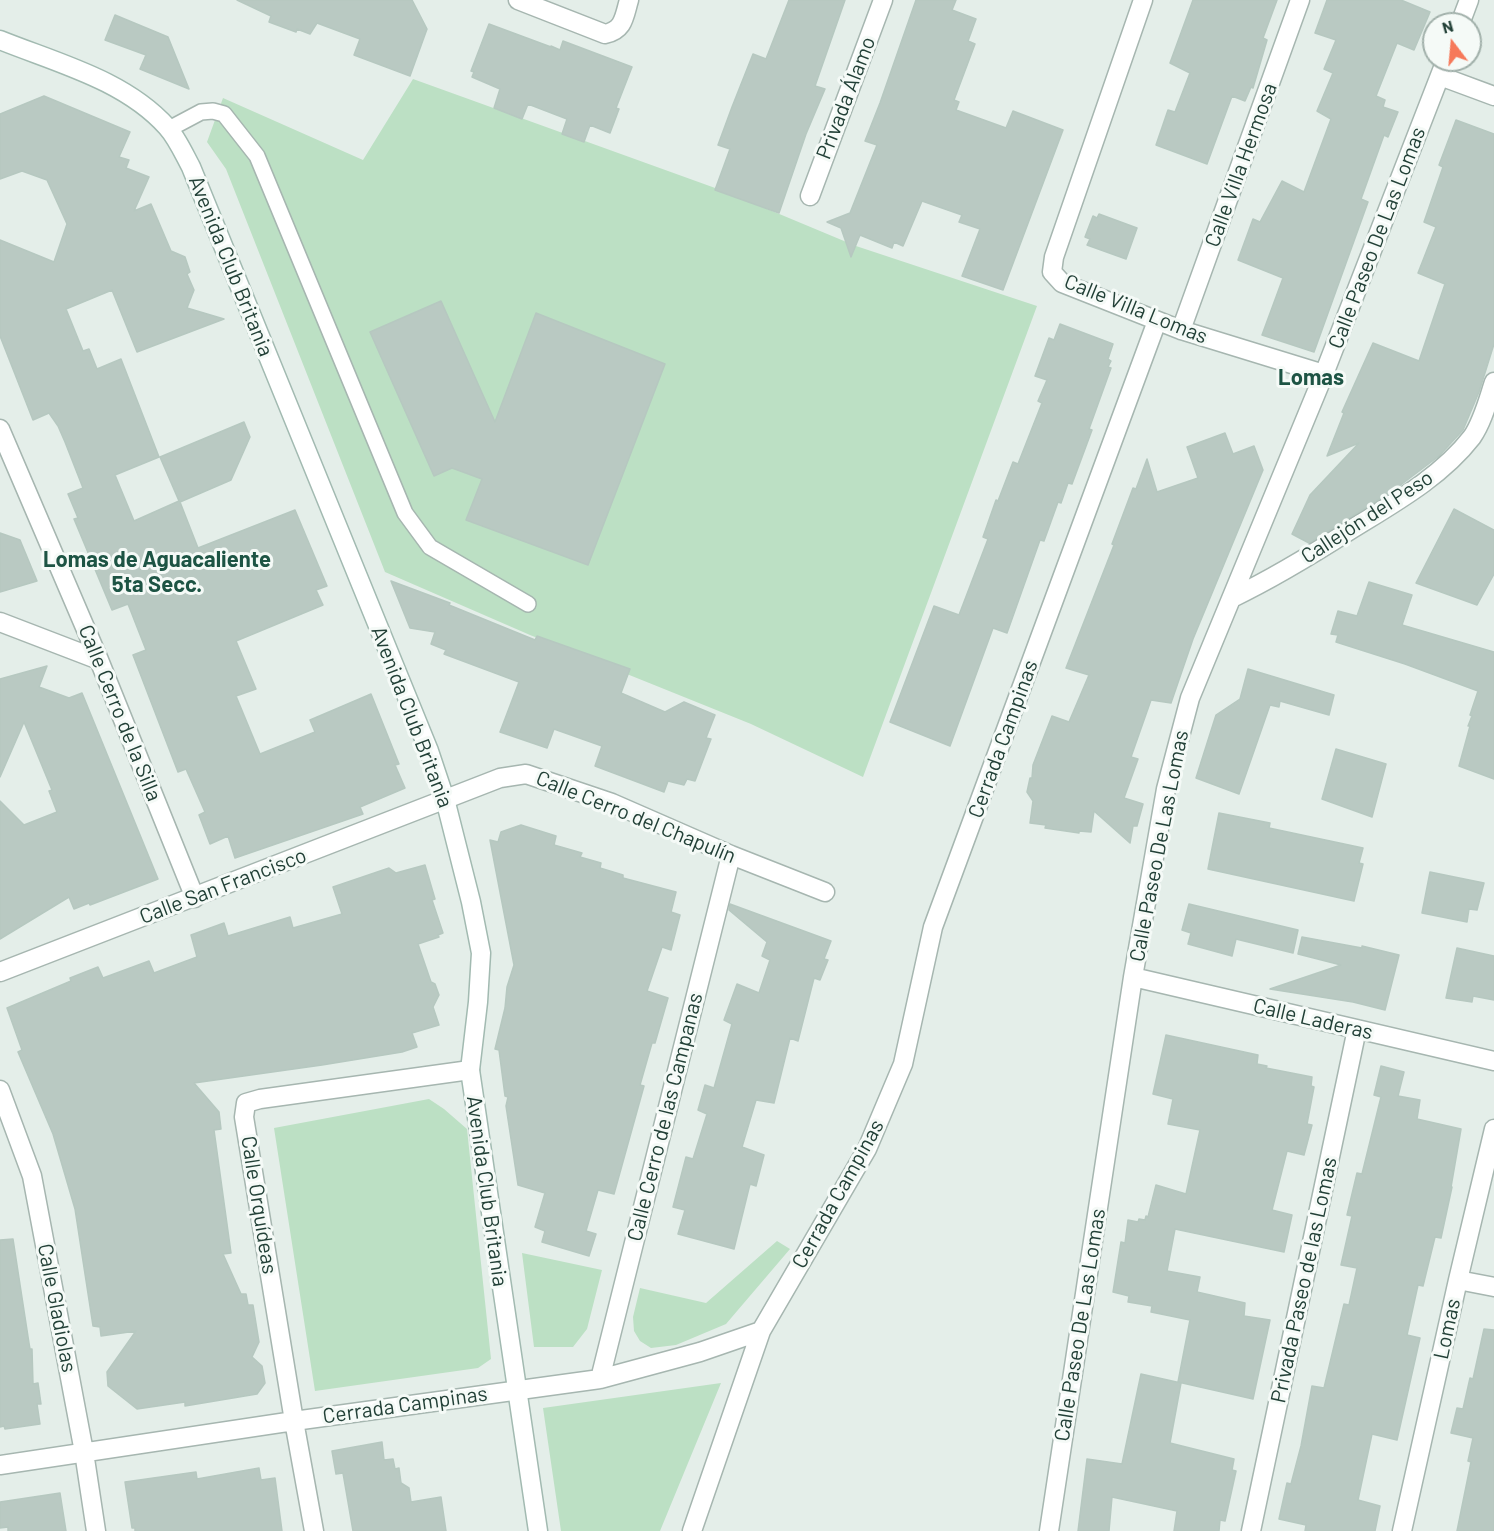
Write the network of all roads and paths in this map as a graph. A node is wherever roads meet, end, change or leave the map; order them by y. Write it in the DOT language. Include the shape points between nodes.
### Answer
graph roads {
  1 [pos="518,0"];
  2 [pos="629,0"];
  3 [pos="883,0"];
  4 [pos="1143,0"];
  5 [pos="1300,0"];
  6 [pos="0,40"];
  7 [pos="1441,72"];
  8 [pos="1450,72"];
  9 [pos="1494,96"];
  10 [pos="169,129"];
  11 [pos="810,196"];
  12 [pos="1157,321"];
  13 [pos="1181,330"];
  14 [pos="1324,374"];
  15 [pos="1494,382"];
  16 [pos="0,429"];
  17 [pos="1233,598"];
  18 [pos="528,604"];
  19 [pos="0,622"];
  20 [pos="99,660"];
  21 [pos="445,799"];
  22 [pos="731,855"];
  23 [pos="825,892"];
  24 [pos="195,898"];
  25 [pos="0,972"];
  26 [pos="1133,977"];
  27 [pos="1357,1029"];
  28 [pos="1494,1061"];
  29 [pos="470,1070"];
  30 [pos="0,1090"];
  31 [pos="1494,1129"];
  32 [pos="1458,1280"];
  33 [pos="1494,1287"];
  34 [pos="761,1331"];
  35 [pos="600,1379"];
  36 [pos="516,1389"];
  37 [pos="294,1421"];
  38 [pos="84,1452"];
  39 [pos="0,1465"];
  40 [pos="96,1531"];
  41 [pos="314,1531"];
  42 [pos="538,1531"];
  43 [pos="692,1531"];
  44 [pos="1049,1531"];
  45 [pos="1251,1531"];
  46 [pos="1402,1531"];
  1 -- 2 [label="street" via="605,34 622,25"];
  3 -- 11 [label="street, Privada Álamo"];
  4 -- 12 [label="street, Calle Villa Lomas" via="1054,257 1053,272 1062,283"];
  5 -- 13 [label="street, Calle Villa Hermosa"];
  6 -- 10 [label="street, Avenida Club Britania" via="99,79 146,106"];
  7 -- 14 [label="street, Calle Paseo De Las Lomas"];
  8 -- 9 [label="street"];
  10 -- 18 [label="lane" via="201,112 224,114 257,156 405,513 430,547"];
  10 -- 21 [label="street, Avenida Club Britania" via="191,167 429,751"];
  12 -- 13 [label="street, Calle Villa Lomas"];
  12 -- 34 [label="street, Cerrada Campinas" via="933,927 903,1064 867,1149"];
  13 -- 14 [label="street, Calle Villa Lomas"];
  14 -- 17 [label="street, Calle Paseo De Las Lomas"];
  15 -- 17 [label="street, Callejón del Peso" via="1473,436 1449,462 1408,494 1272,579"];
  16 -- 20 [label="street, Calle Cerro de la Silla"];
  17 -- 26 [label="street, Calle Paseo De Las Lomas" via="1190,698 1166,789"];
  19 -- 20 [label="street"];
  20 -- 24 [label="street, Calle Cerro de la Silla"];
  21 -- 22 [label="street, Calle Cerro del Chapulín" via="500,778 526,774 612,803"];
  21 -- 24 [label="street, Calle San Francisco"];
  21 -- 29 [label="street, Avenida Club Britania" via="481,953"];
  22 -- 23 [label="street, Calle Cerro del Chapulín"];
  22 -- 35 [label="street, Calle Cerro de las Campanas"];
  24 -- 25 [label="street, Calle San Francisco"];
  26 -- 27 [label="street, Calle Laderas"];
  26 -- 44 [label="street, Calle Paseo De Las Lomas"];
  27 -- 28 [label="street, Calle Laderas"];
  27 -- 45 [label="street, Privada Paseo de las Lomas"];
  29 -- 36 [label="street, Avenida Club Britania"];
  29 -- 37 [label="street, Calle Orquídeas" via="246,1103 244,1117"];
  30 -- 38 [label="street, Calle Gladiolas" via="32,1176"];
  31 -- 32 [label="street, Lomas"];
  32 -- 33 [label="street"];
  32 -- 46 [label="street, Lomas"];
  34 -- 35 [label="street, Cerrada Campinas"];
  34 -- 43 [label="street"];
  35 -- 36 [label="street, Cerrada Campinas"];
  36 -- 37 [label="street, Cerrada Campinas"];
  36 -- 42 [label="street, Avenida Club Britania"];
  37 -- 38 [label="street, Cerrada Campinas"];
  37 -- 41 [label="street, Calle Orquídeas"];
  38 -- 39 [label="street, Cerrada Campinas"];
  38 -- 40 [label="street, Calle Gladiolas"];
}
